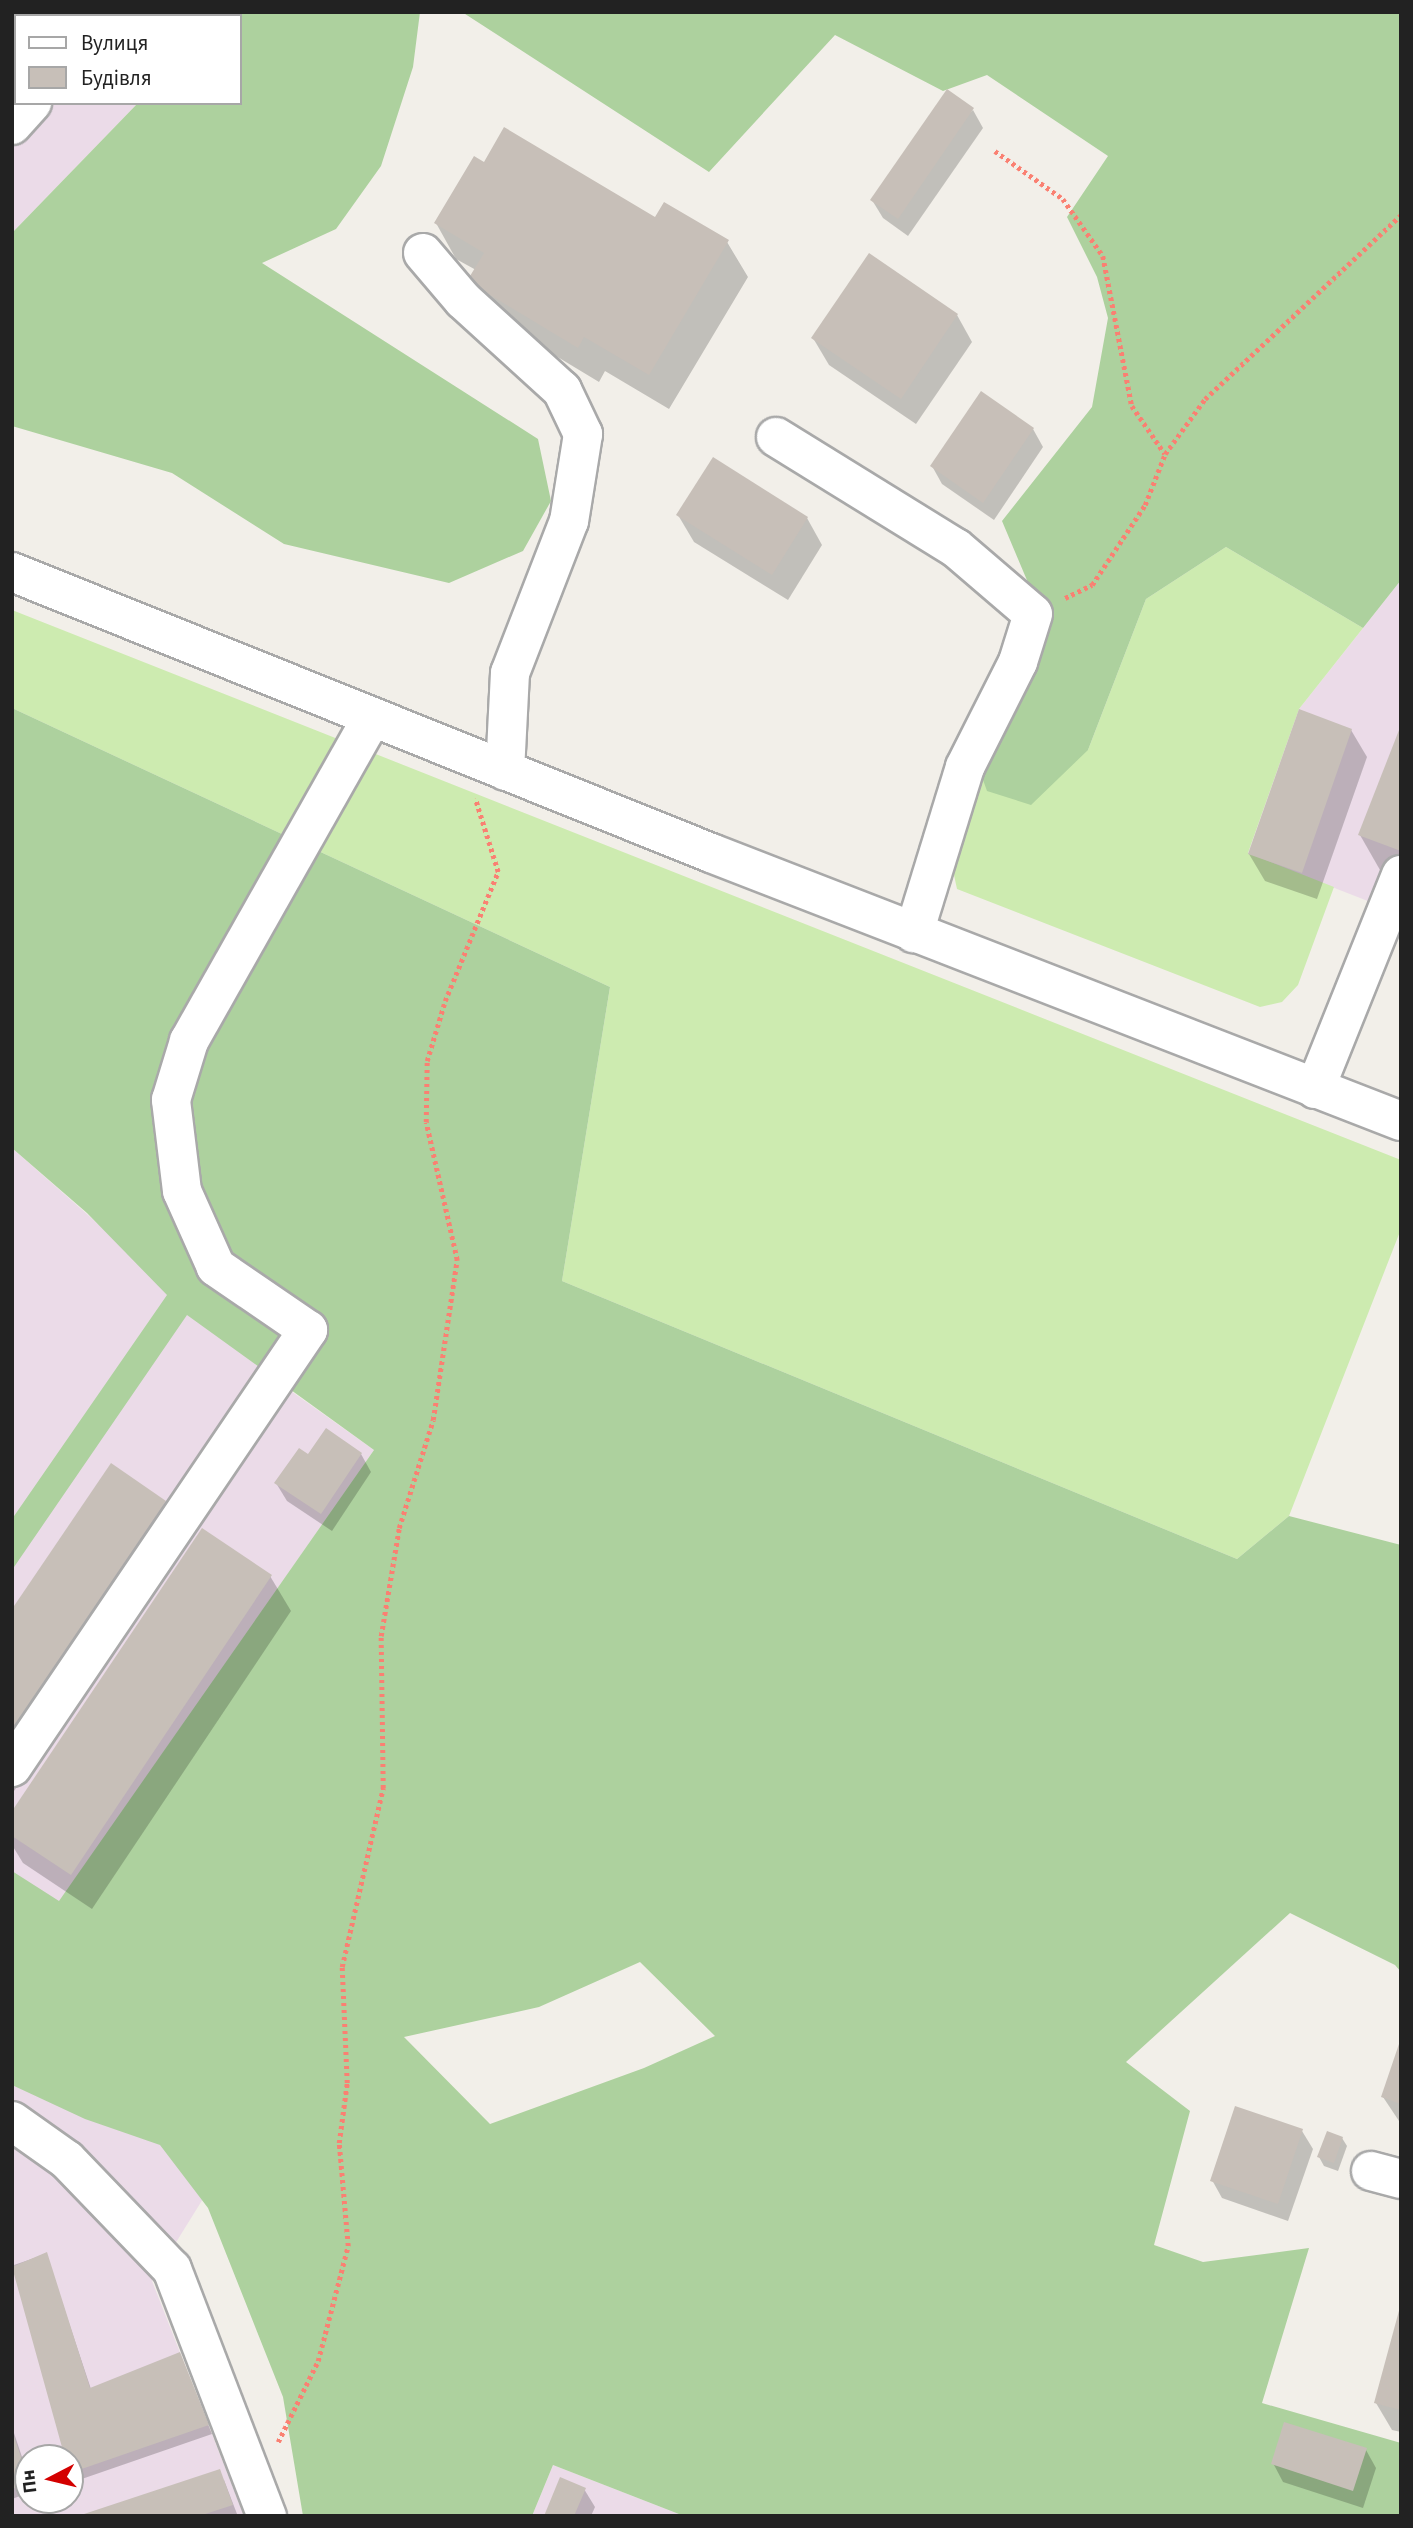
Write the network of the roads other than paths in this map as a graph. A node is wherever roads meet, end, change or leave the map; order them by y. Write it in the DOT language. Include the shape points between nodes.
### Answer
graph roads {
  1 [pos="30,105"];
  2 [pos="12,125"];
  3 [pos="423,253"];
  4 [pos="776,437"];
  5 [pos="12,572"];
  6 [pos="372,717"];
  7 [pos="505,771"];
  8 [pos="1401,875"];
  9 [pos="914,933"];
  10 [pos="1315,1089"];
  11 [pos="1401,1121"];
  12 [pos="12,1767"];
  13 [pos="12,2121"];
  14 [pos="261,2502"];
  1 -- 2 [label="lane"];
  3 -- 7 [label="lane" via="463,299 562,390 583,434 569,521 510,673"];
  4 -- 9 [label="lane" via="956,548 1032,614 1018,662 965,767"];
  5 -- 6 [label="lane"];
  6 -- 7 [label="lane"];
  6 -- 12 [label="lane" via="189,1041 170,1100 182,1191 216,1267 308,1330"];
  7 -- 9 [label="lane"];
  8 -- 10 [label="lane"];
  9 -- 10 [label="lane"];
  10 -- 11 [label="lane"];
  13 -- 14 [label="lane" via="67,2160 172,2269"];
}
